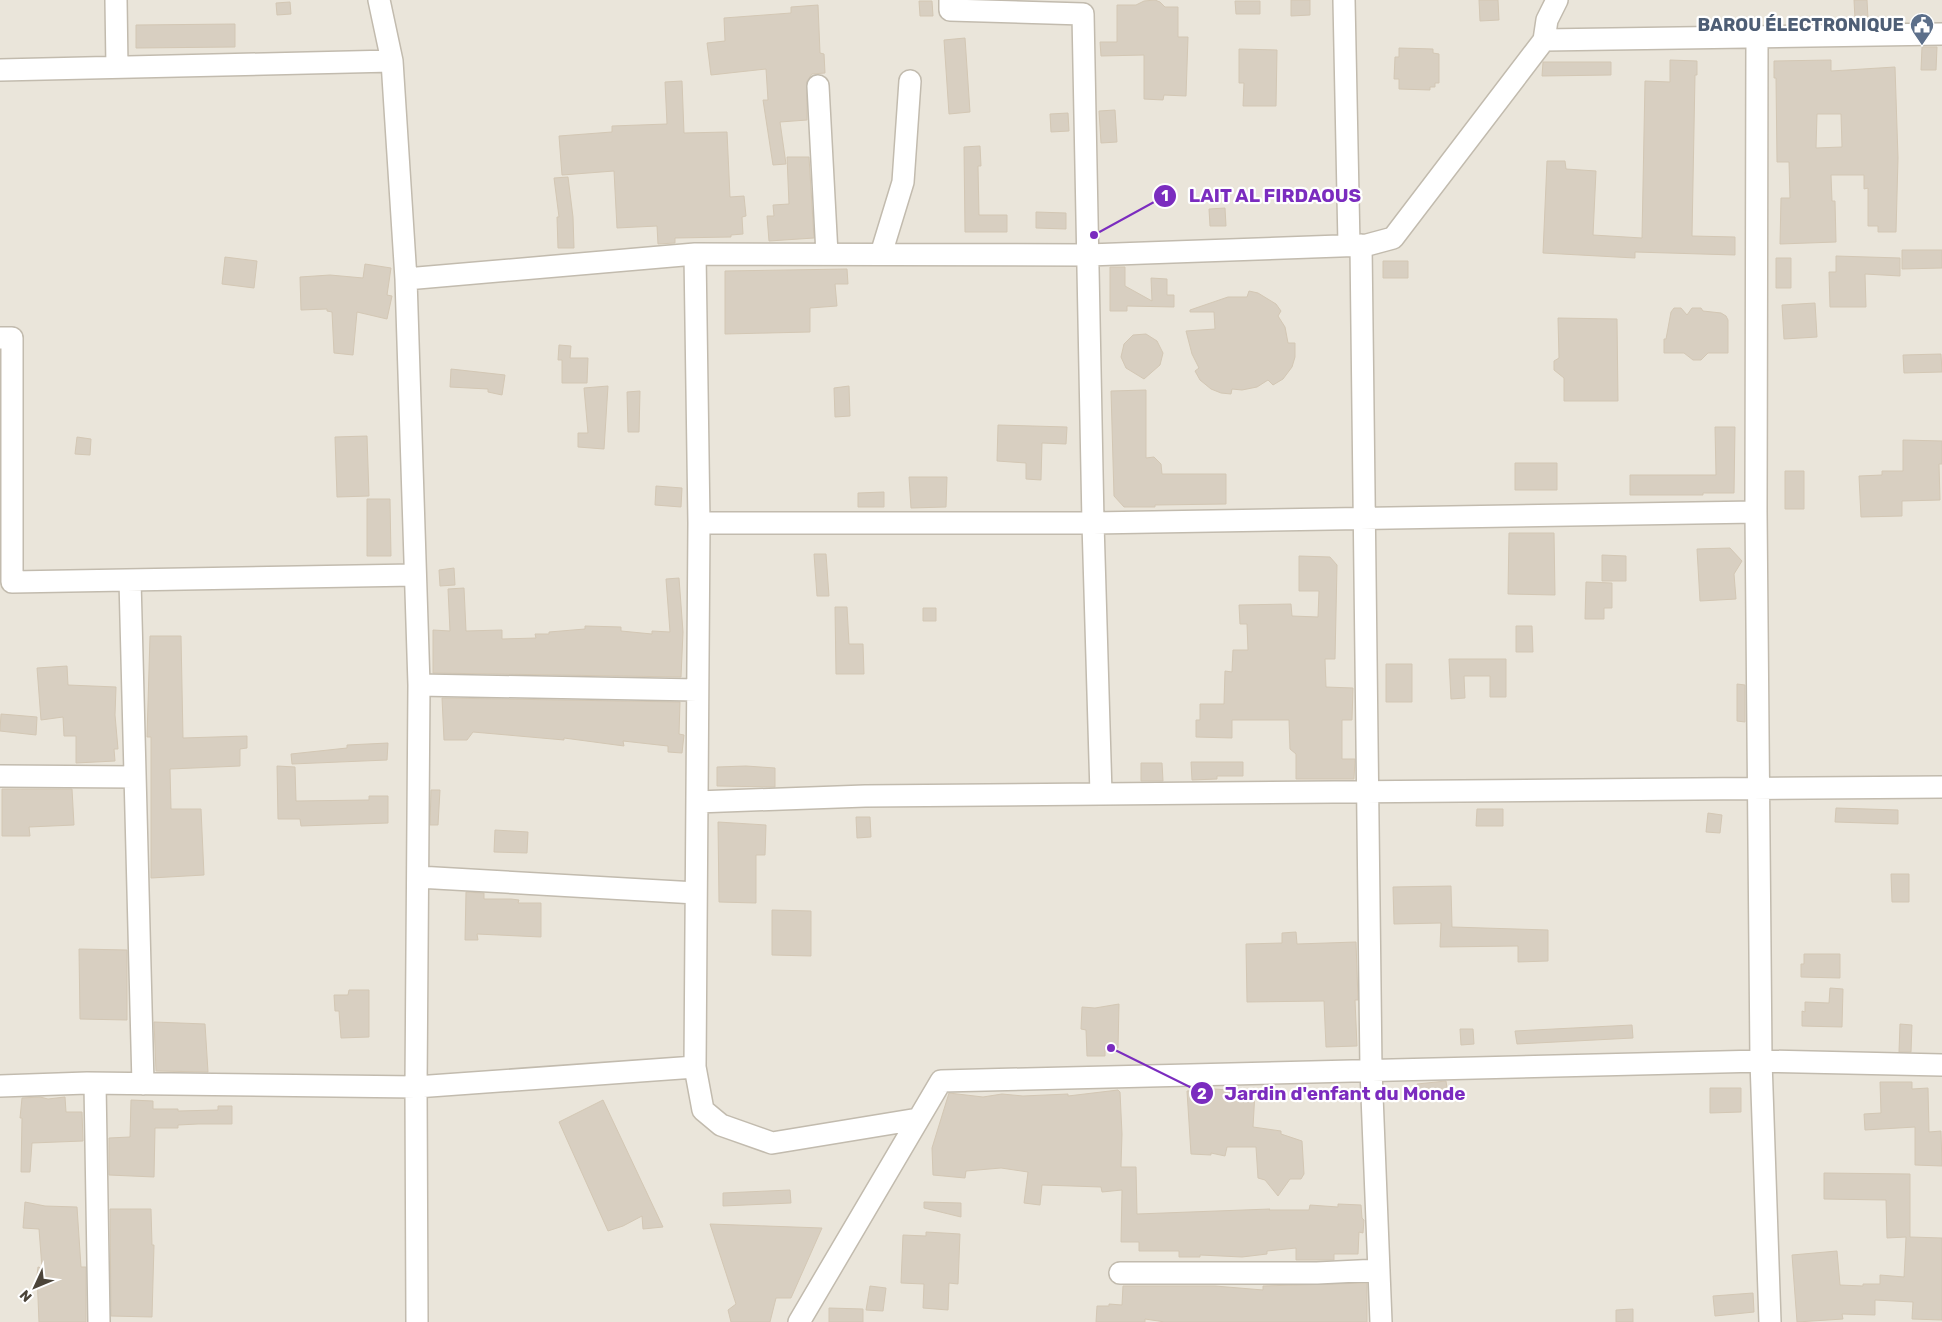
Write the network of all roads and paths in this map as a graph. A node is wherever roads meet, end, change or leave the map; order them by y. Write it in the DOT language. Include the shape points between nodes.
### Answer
graph roads {
  1 [pos="116,0"];
  2 [pos="379,0"];
  3 [pos="950,0"];
  4 [pos="1344,0"];
  5 [pos="1557,0"];
  6 [pos="1942,34"];
  7 [pos="1757,36"];
  8 [pos="1544,40"];
  9 [pos="392,61"];
  10 [pos="117,67"];
  11 [pos="0,70"];
  12 [pos="910,81"];
  13 [pos="818,86"];
  14 [pos="1355,245"];
  15 [pos="695,254"];
  16 [pos="827,254"];
  17 [pos="881,254"];
  18 [pos="1088,255"];
  19 [pos="406,279"];
  20 [pos="0,338"];
  21 [pos="1756,512"];
  22 [pos="1364,519"];
  23 [pos="698,523"];
  24 [pos="1093,523"];
  25 [pos="414,575"];
  26 [pos="130,580"];
  27 [pos="419,685"];
  28 [pos="698,690"];
  29 [pos="0,776"];
  30 [pos="135,777"];
  31 [pos="1942,787"];
  32 [pos="1760,788"];
  33 [pos="1367,792"];
  34 [pos="1101,794"];
  35 [pos="697,802"];
  36 [pos="418,877"];
  37 [pos="696,893"];
  38 [pos="1761,1061"];
  39 [pos="1942,1065"];
  40 [pos="696,1066"];
  41 [pos="1371,1070"];
  42 [pos="95,1084"];
  43 [pos="143,1084"];
  44 [pos="0,1086"];
  45 [pos="416,1087"];
  46 [pos="918,1119"];
  47 [pos="1379,1270"];
  48 [pos="1120,1272"];
  49 [pos="99,1322"];
  50 [pos="417,1322"];
  51 [pos="799,1322"];
  52 [pos="1381,1322"];
  53 [pos="1770,1322"];
  1 -- 10 [label="street"];
  2 -- 9 [label="street"];
  3 -- 18 [label="street" via="950,10 1083,14"];
  4 -- 14 [label="street"];
  5 -- 8 [label="street" via="1547,20"];
  6 -- 7 [label="street"];
  7 -- 8 [label="street"];
  7 -- 21 [label="street"];
  8 -- 14 [label="street" via="1393,238"];
  9 -- 10 [label="street"];
  9 -- 19 [label="street"];
  10 -- 11 [label="street"];
  12 -- 17 [label="street" via="903,182"];
  13 -- 16 [label="street"];
  14 -- 18 [label="street"];
  14 -- 22 [label="street"];
  15 -- 16 [label="street"];
  15 -- 19 [label="street"];
  15 -- 23 [label="street"];
  16 -- 17 [label="street"];
  17 -- 18 [label="street"];
  18 -- 24 [label="street"];
  19 -- 25 [label="street"];
  20 -- 26 [label="street" via="12,338 12,582"];
  21 -- 22 [label="street"];
  21 -- 32 [label="street"];
  22 -- 24 [label="street"];
  22 -- 33 [label="street"];
  23 -- 24 [label="street"];
  23 -- 28 [label="street"];
  24 -- 34 [label="street"];
  25 -- 26 [label="street"];
  25 -- 27 [label="street"];
  26 -- 30 [label="street"];
  27 -- 28 [label="street"];
  27 -- 36 [label="street"];
  28 -- 35 [label="street"];
  29 -- 30 [label="street"];
  30 -- 43 [label="street"];
  31 -- 32 [label="street"];
  32 -- 33 [label="street"];
  32 -- 38 [label="street"];
  33 -- 34 [label="street"];
  33 -- 41 [label="street"];
  34 -- 35 [label="street" via="865,796"];
  35 -- 37 [label="street"];
  36 -- 37 [label="street"];
  36 -- 45 [label="street"];
  37 -- 40 [label="street"];
  38 -- 39 [label="street"];
  38 -- 41 [label="street"];
  38 -- 53 [label="street"];
  40 -- 45 [label="street"];
  40 -- 46 [label="street" via="702,1110 721,1125 772,1143"];
  41 -- 46 [label="street" via="941,1081"];
  41 -- 47 [label="street"];
  42 -- 43 [label="street"];
  42 -- 44 [label="street"];
  42 -- 49 [label="street"];
  43 -- 45 [label="street"];
  45 -- 50 [label="street"];
  46 -- 51 [label="street"];
  47 -- 48 [label="street"];
  47 -- 52 [label="street"];
}
